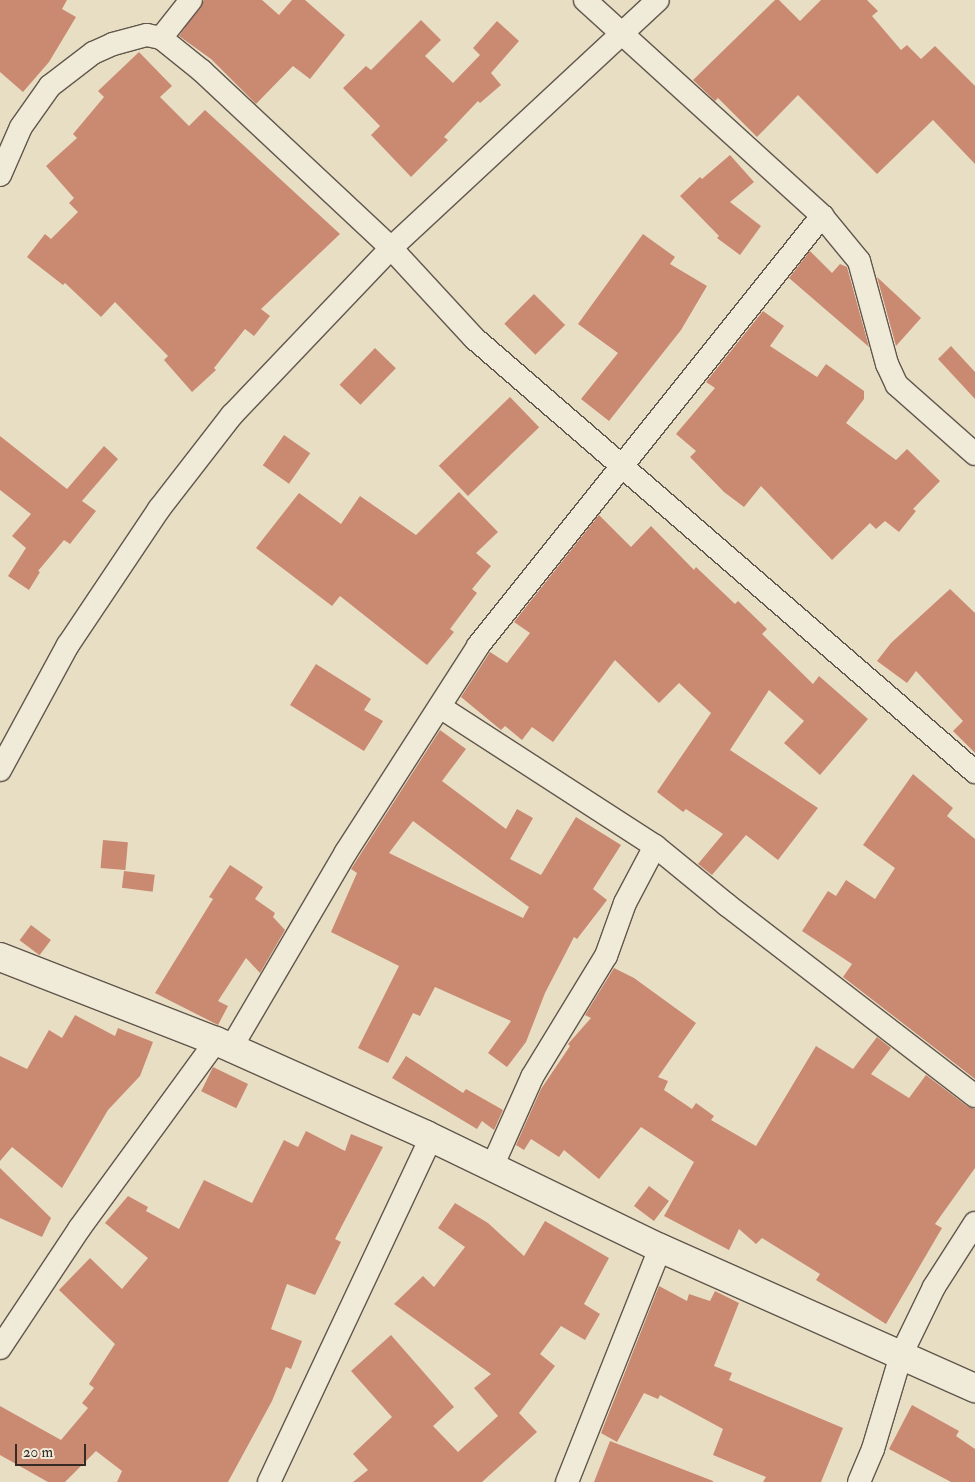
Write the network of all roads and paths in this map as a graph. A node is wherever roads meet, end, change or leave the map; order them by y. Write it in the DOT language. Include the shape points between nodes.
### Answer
graph roads {
  1 [pos="191,0"];
  2 [pos="585,0"];
  3 [pos="658,0"];
  4 [pos="622,34"];
  5 [pos="161,38"];
  6 [pos="0,175"];
  7 [pos="822,216"];
  8 [pos="391,248"];
  9 [pos="975,454"];
  10 [pos="621,468"];
  11 [pos="440,707"];
  12 [pos="0,770"];
  13 [pos="975,772"];
  14 [pos="655,846"];
  15 [pos="0,957"];
  16 [pos="223,1044"];
  17 [pos="975,1096"];
  18 [pos="431,1137"];
  19 [pos="492,1167"];
  20 [pos="975,1223"];
  21 [pos="660,1248"];
  22 [pos="0,1348"];
  23 [pos="902,1355"];
  24 [pos="975,1388"];
  25 [pos="269,1482"];
  26 [pos="567,1482"];
  27 [pos="859,1482"];
  1 -- 5 [label="street"];
  2 -- 4 [label="street"];
  3 -- 4 [label="street"];
  4 -- 7 [label="street"];
  4 -- 8 [label="street"];
  5 -- 6 [label="street" via="148,35 113,44 93,53 50,86 21,127"];
  5 -- 8 [label="street" via="202,71"];
  7 -- 9 [label="street" via="859,261 887,364 897,385"];
  7 -- 10 [label="street"];
  8 -- 10 [label="street" via="474,338"];
  8 -- 12 [label="street" via="232,416 159,509 68,645"];
  10 -- 11 [label="street" via="478,646"];
  10 -- 13 [label="street"];
  11 -- 14 [label="street"];
  11 -- 16 [label="street"];
  14 -- 17 [label="street"];
  14 -- 19 [label="street" via="625,903 606,956 532,1077"];
  15 -- 16 [label="street"];
  16 -- 18 [label="street"];
  16 -- 22 [label="street" via="79,1228"];
  18 -- 19 [label="street"];
  18 -- 25 [label="street"];
  19 -- 21 [label="street"];
  20 -- 23 [label="street" via="934,1287"];
  21 -- 23 [label="street"];
  21 -- 26 [label="street"];
  23 -- 24 [label="street"];
  23 -- 27 [label="street" via="873,1449"];
}
